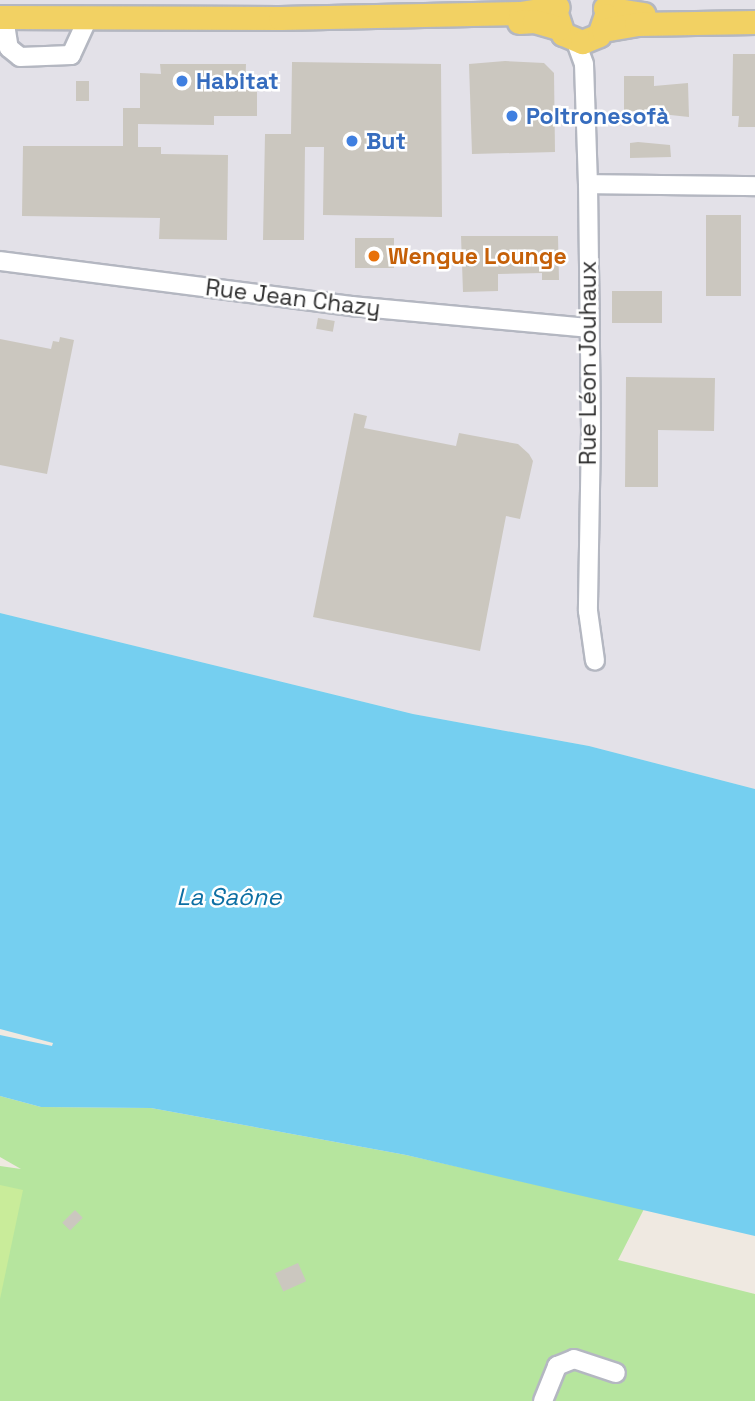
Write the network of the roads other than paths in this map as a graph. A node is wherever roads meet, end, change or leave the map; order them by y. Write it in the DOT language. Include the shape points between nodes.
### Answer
graph roads {
  1 [pos="755,16"];
  2 [pos="2,18"];
  3 [pos="88,18"];
  4 [pos="582,19"];
  5 [pos="755,22"];
  6 [pos="588,184"];
  7 [pos="755,186"];
  8 [pos="0,261"];
  9 [pos="587,328"];
  10 [pos="595,661"];
  11 [pos="616,1373"];
  12 [pos="543,1401"];
  1 -- 4 [label="main road"];
  2 -- 3 [label="main road"];
  2 -- 3 [label="street" via="9,48 20,57 71,55"];
  3 -- 4 [label="main road" via="520,12"];
  4 -- 5 [label="main road" via="636,24"];
  4 -- 6 [label="street, Rue Léon Jouhaux"];
  6 -- 7 [label="street"];
  6 -- 9 [label="street, Rue Léon Jouhaux"];
  8 -- 9 [label="street, Rue Jean Chazy" via="352,306"];
  9 -- 10 [label="street, Rue Léon Jouhaux" via="591,399 587,611"];
  11 -- 12 [label="street" via="574,1359 557,1366"];
}
